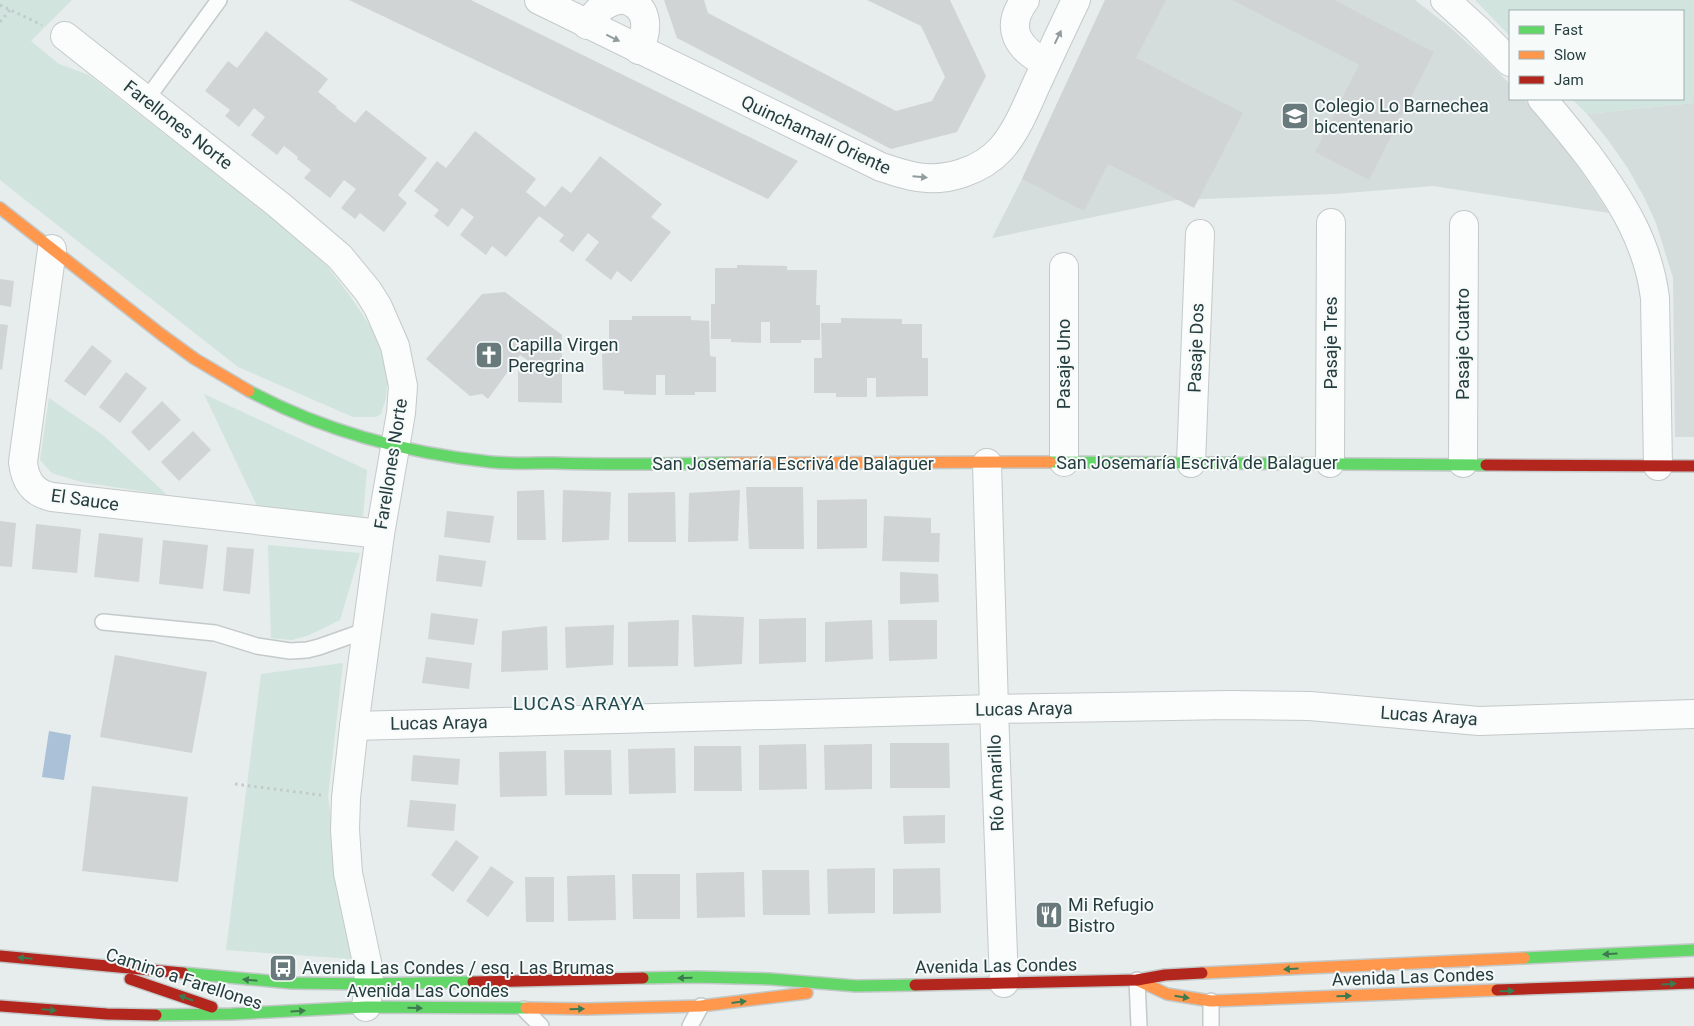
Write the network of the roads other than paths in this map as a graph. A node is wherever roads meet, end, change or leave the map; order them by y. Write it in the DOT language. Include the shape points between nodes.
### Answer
graph roads {
  1 [pos="219,0"];
  2 [pos="539,0"];
  3 [pos="627,0"];
  4 [pos="1076,0"];
  5 [pos="1445,0"];
  6 [pos="1015,3"];
  7 [pos="587,25"];
  8 [pos="65,36"];
  9 [pos="639,50"];
  10 [pos="1509,61"];
  11 [pos="1046,63"];
  12 [pos="146,100"];
  13 [pos="1543,100"];
  14 [pos="0,208"];
  15 [pos="1331,223"];
  16 [pos="1464,225"];
  17 [pos="1200,234"];
  18 [pos="52,249"];
  19 [pos="1064,267"];
  20 [pos="395,447"];
  21 [pos="1064,462"];
  22 [pos="987,463"];
  23 [pos="1191,463"];
  24 [pos="1463,463"];
  25 [pos="1330,464"];
  26 [pos="1658,466"];
  27 [pos="1694,466"];
  28 [pos="380,534"];
  29 [pos="103,622"];
  30 [pos="367,630"];
  31 [pos="994,710"];
  32 [pos="1694,714"];
  33 [pos="354,726"];
  34 [pos="1694,950"];
  35 [pos="0,956"];
  36 [pos="86,964"];
  37 [pos="1137,980"];
  38 [pos="1004,983"];
  39 [pos="1694,983"];
  40 [pos="856,986"];
  41 [pos="367,996"];
  42 [pos="1210,1001"];
  43 [pos="0,1006"];
  44 [pos="701,1006"];
  45 [pos="524,1009"];
  46 [pos="232,1014"];
  47 [pos="162,1020"];
  48 [pos="263,1024"];
  49 [pos="541,1026"];
  50 [pos="690,1026"];
  51 [pos="1139,1026"];
  52 [pos="1211,1026"];
  1 -- 12 [label="lane"];
  2 -- 7 [label="street, Quinchamalí Oriente"];
  3 -- 7 [label="street" via="601,7"];
  3 -- 9 [label="street" via="640,9 644,20 645,32"];
  11 -- 4 [label="street, Quinchamalí Oriente, one-way"];
  5 -- 10 [label="street"];
  6 -- 11 [label="street" via="1017,38 1029,54"];
  7 -- 9 [label="street, Quinchamalí Oriente, one-way"];
  8 -- 12 [label="street, Farellones Norte"];
  9 -- 11 [label="street, Quinchamalí Oriente, one-way" via="881,167 919,178 973,170 1000,150 1019,121"];
  12 -- 20 [label="street, Farellones Norte" via="324,242 368,291 395,346 401,368 403,386"];
  13 -- 26 [label="street" via="1576,139 1624,207 1646,255 1655,298"];
  14 -- 18 [label="street, San Josemaría Escrivá de Balaguer"];
  15 -- 25 [label="street, Pasaje Tres"];
  16 -- 24 [label="street, Pasaje Cuatro"];
  17 -- 23 [label="street, Pasaje Dos"];
  18 -- 20 [label="street, San Josemaría Escrivá de Balaguer" via="162,335 232,382 311,420"];
  18 -- 28 [label="street, El Sauce" via="23,462 24,472 34,490 52,497"];
  19 -- 21 [label="street, Pasaje Uno"];
  20 -- 22 [label="street, San Josemaría Escrivá de Balaguer" via="492,462"];
  20 -- 28 [label="street, Farellones Norte"];
  21 -- 22 [label="street, San Josemaría Escrivá de Balaguer"];
  21 -- 23 [label="street, San Josemaría Escrivá de Balaguer"];
  22 -- 31 [label="street, Río Amarillo"];
  23 -- 25 [label="street, San Josemaría Escrivá de Balaguer"];
  24 -- 25 [label="street, San Josemaría Escrivá de Balaguer"];
  24 -- 26 [label="street, San Josemaría Escrivá de Balaguer"];
  26 -- 27 [label="street, San Josemaría Escrivá de Balaguer"];
  28 -- 30 [label="street, Farellones Norte"];
  29 -- 30 [label="lane" via="215,633 257,646 290,651 319,647"];
  30 -- 33 [label="street, Farellones Norte"];
  31 -- 32 [label="street, Lucas Araya" via="1310,706 1479,721"];
  31 -- 33 [label="street, Lucas Araya"];
  31 -- 38 [label="street, Río Amarillo"];
  33 -- 41 [label="street, Farellones Norte" via="345,830 348,874 368,966"];
  34 -- 37 [label="street, Avenida Las Condes, one-way" via="1165,975"];
  36 -- 35 [label="street, Avenida Las Condes, one-way"];
  41 -- 36 [label="street, Avenida Las Condes, one-way" via="291,983"];
  46 -- 36 [label="street, Camino a Farellones, one-way"];
  37 -- 38 [label="street, Avenida Las Condes"];
  37 -- 42 [label="street, Avenida Las Condes, one-way" via="1167,994"];
  37 -- 51 [label="lane"];
  38 -- 40 [label="street, Avenida Las Condes"];
  42 -- 39 [label="street, Avenida Las Condes, one-way"];
  40 -- 41 [label="street, Avenida Las Condes, one-way" via="697,977"];
  44 -- 40 [label="street, Avenida Las Condes, one-way"];
  41 -- 45 [label="street, Avenida Las Condes, one-way"];
  46 -- 41 [label="street, Avenida Las Condes, one-way"];
  42 -- 52 [label="lane"];
  43 -- 47 [label="street, Avenida Las Condes, one-way"];
  45 -- 44 [label="street, Avenida Las Condes, one-way"];
  44 -- 50 [label="lane"];
  45 -- 49 [label="lane"];
  46 -- 47 [label="street, Avenida Las Condes"];
  46 -- 48 [label="street, Camino a Farellones"];
}
